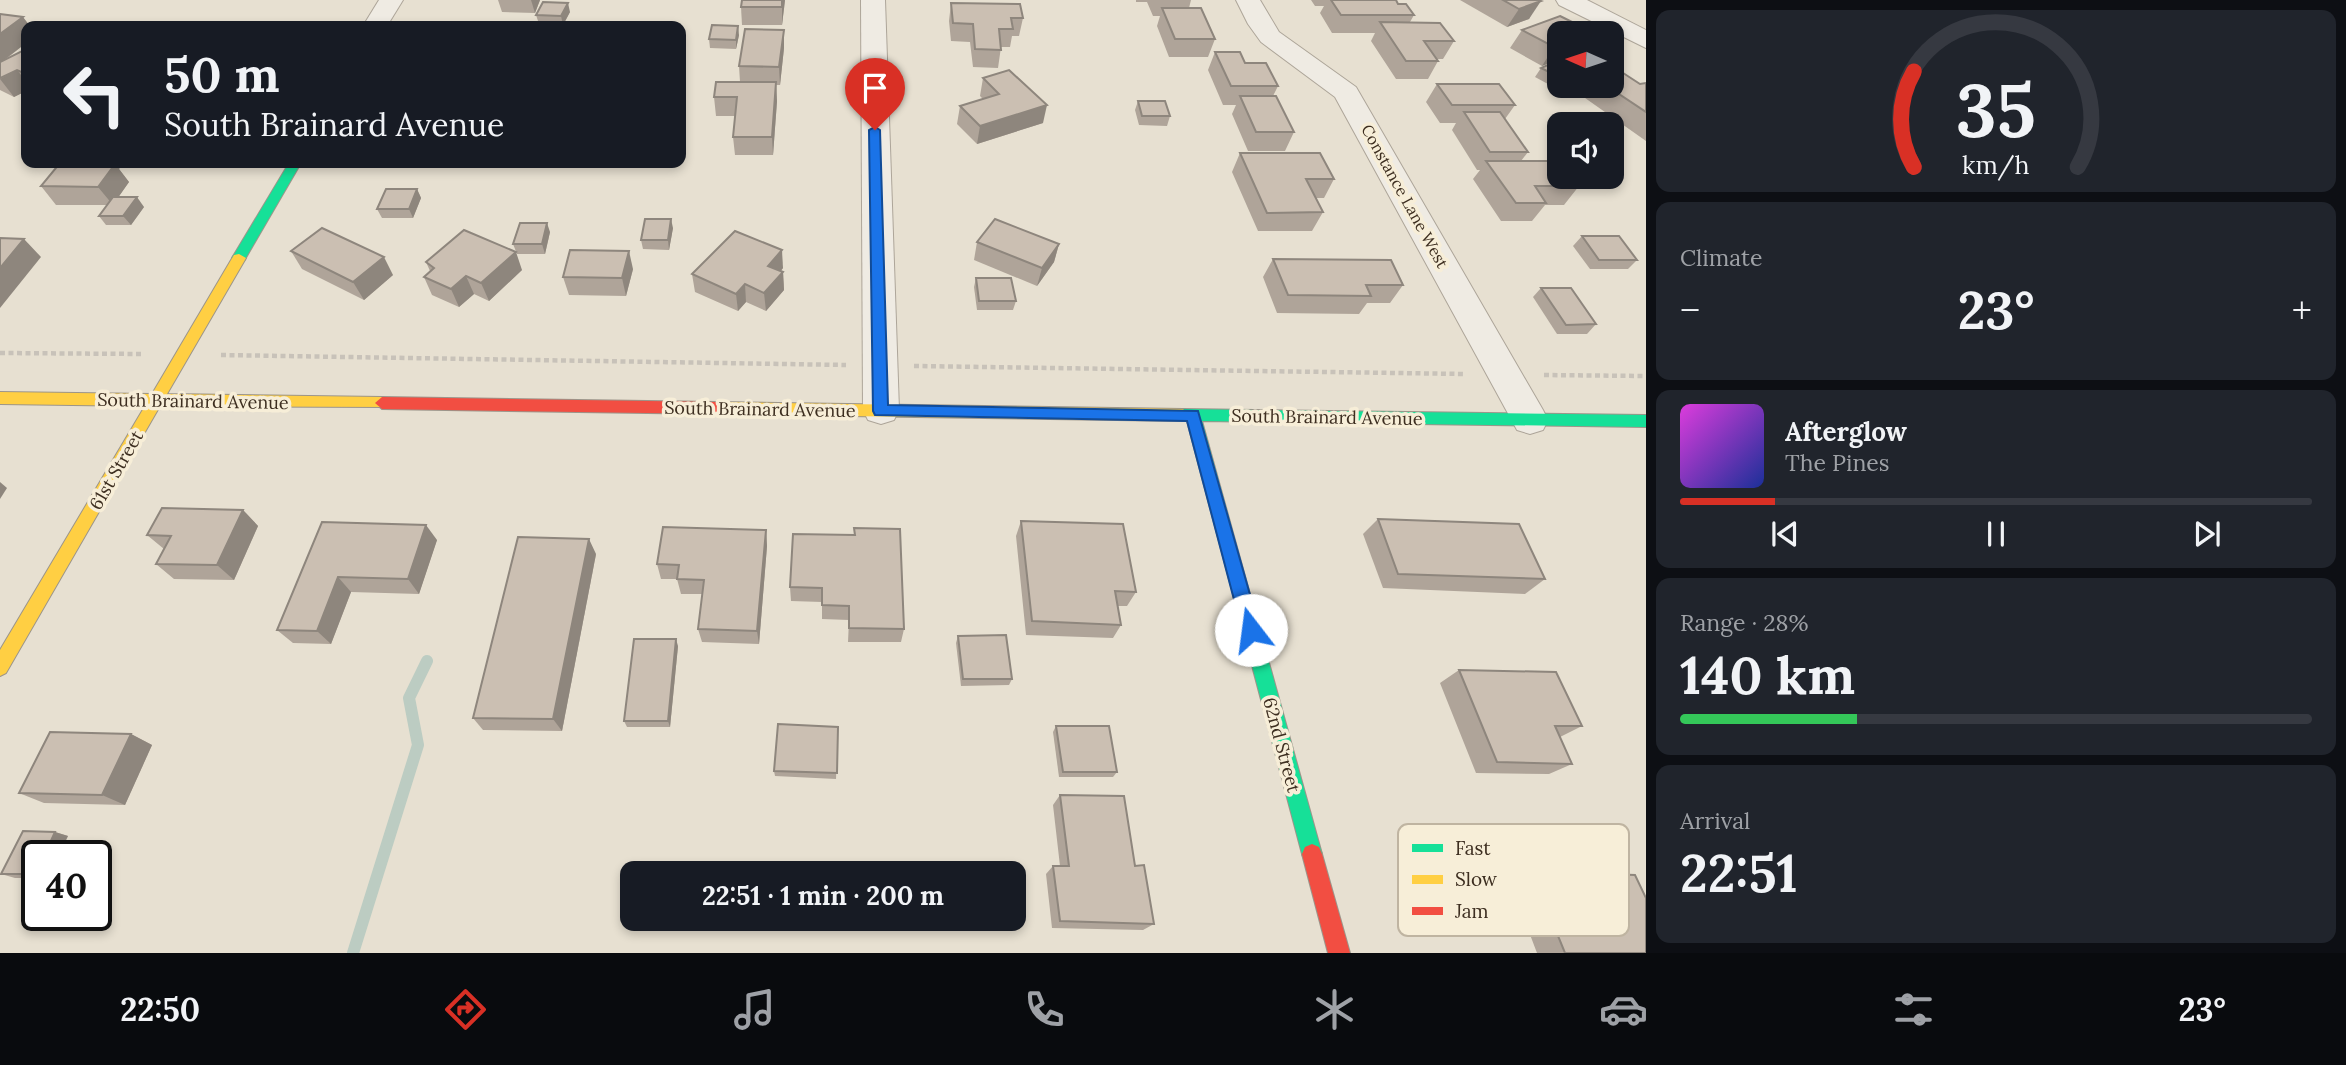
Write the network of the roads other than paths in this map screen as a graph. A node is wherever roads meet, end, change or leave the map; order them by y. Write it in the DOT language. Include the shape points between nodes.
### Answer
graph roads {
  1 [pos="391,0"];
  2 [pos="873,0"];
  3 [pos="1248,0"];
  4 [pos="1568,0"];
  5 [pos="378,21"];
  6 [pos="1646,40"];
  7 [pos="292,168"];
  8 [pos="0,398"];
  9 [pos="157,400"];
  10 [pos="881,411"];
  11 [pos="1193,415"];
  12 [pos="1530,420"];
  13 [pos="1646,421"];
  14 [pos="0,667"];
  15 [pos="1339,953"];
  1 -- 5 [label="street"];
  2 -- 10 [label="street"];
  3 -- 12 [label="street, Constance Lane West" via="1272,39 1346,93"];
  4 -- 6 [label="street"];
  7 -- 9 [label="street, 61st Street"];
  8 -- 9 [label="street, South Brainard Avenue"];
  9 -- 10 [label="street, South Brainard Avenue"];
  9 -- 14 [label="street, 61st Street"];
  10 -- 11 [label="street, South Brainard Avenue"];
  11 -- 12 [label="street, South Brainard Avenue"];
  11 -- 15 [label="street, 62nd Street"];
  12 -- 13 [label="street, South Brainard Avenue"];
}
